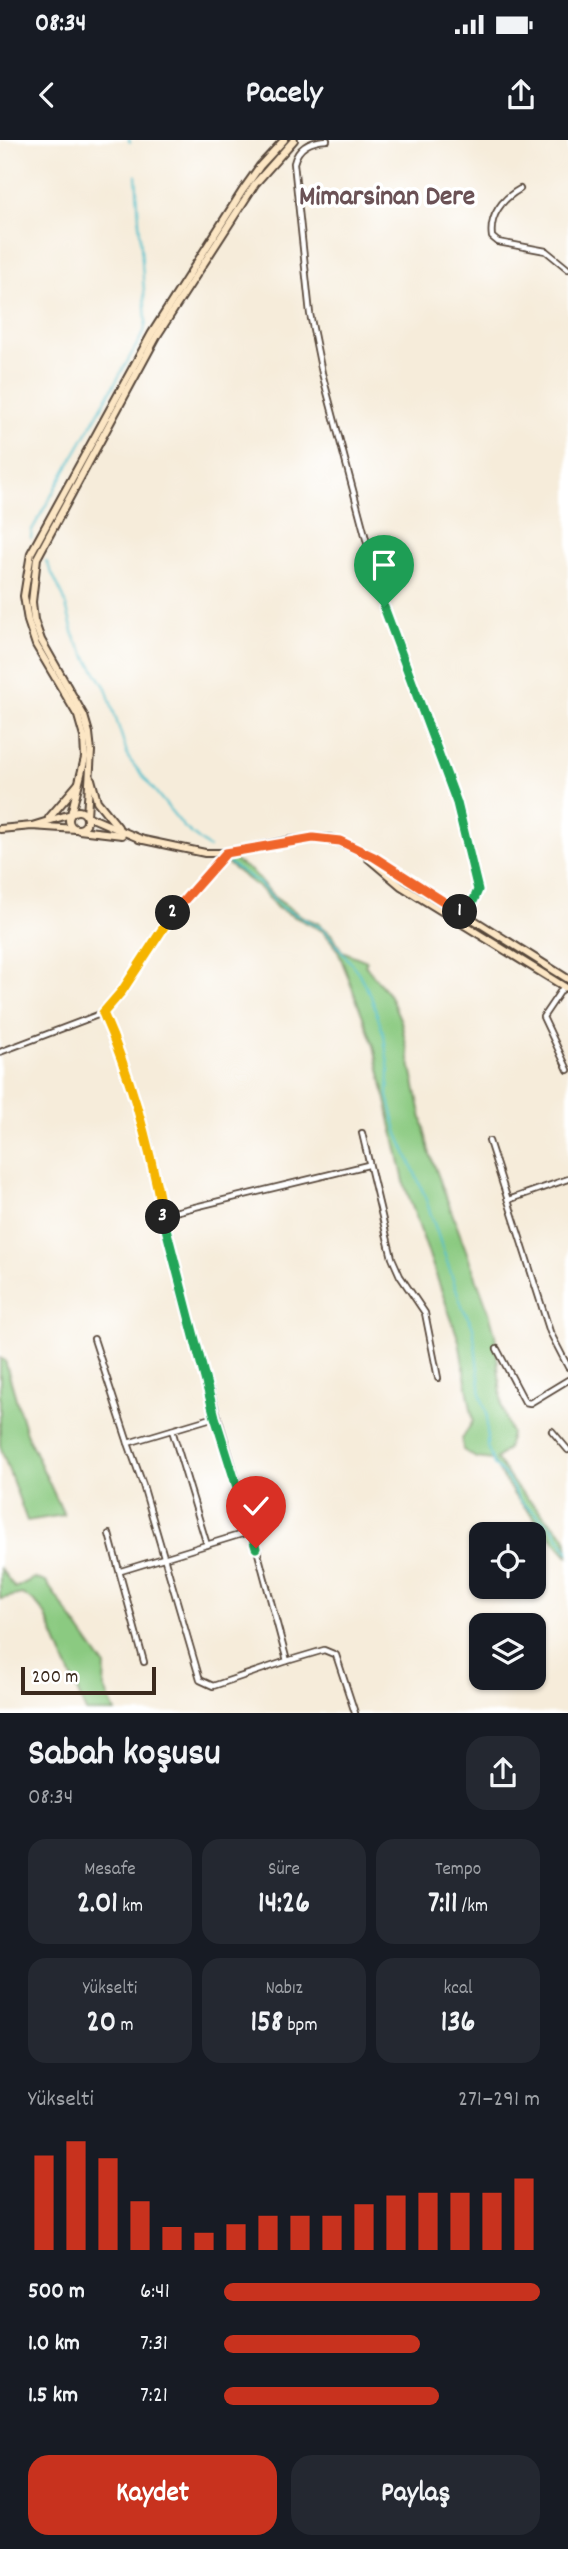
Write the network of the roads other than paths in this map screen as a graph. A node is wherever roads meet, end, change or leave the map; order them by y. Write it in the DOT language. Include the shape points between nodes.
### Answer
graph roads {
  1 [pos="284,140"];
  2 [pos="294,140"];
  3 [pos="327,140"];
  4 [pos="520,189"];
  5 [pos="568,269"];
  6 [pos="90,773"];
  7 [pos="81,779"];
  8 [pos="71,814"];
  9 [pos="87,816"];
  10 [pos="48,818"];
  11 [pos="32,826"];
  12 [pos="0,829"];
  13 [pos="77,829"];
  14 [pos="121,831"];
  15 [pos="143,840"];
  16 [pos="226,853"];
  17 [pos="367,856"];
  18 [pos="467,916"];
  19 [pos="568,979"];
  20 [pos="566,988"];
  21 [pos="103,1013"];
  22 [pos="0,1052"];
  23 [pos="568,1070"];
  24 [pos="362,1133"];
  25 [pos="489,1141"];
  26 [pos="368,1166"];
  27 [pos="568,1180"];
  28 [pos="508,1200"];
  29 [pos="162,1215"];
  30 [pos="94,1339"];
  31 [pos="497,1349"];
  32 [pos="568,1367"];
  33 [pos="438,1378"];
  34 [pos="568,1380"];
  35 [pos="215,1417"];
  36 [pos="172,1430"];
  37 [pos="552,1431"];
  38 [pos="128,1443"];
  39 [pos="568,1450"];
  40 [pos="251,1531"];
  41 [pos="109,1534"];
  42 [pos="207,1545"];
  43 [pos="164,1556"];
  44 [pos="121,1571"];
  45 [pos="287,1661"];
  46 [pos="144,1662"];
  47 [pos="355,1713"];
  1 -- 7 [label="street" via="243,190 152,333 31,553 24,596 28,621 36,645 78,716 84,737"];
  2 -- 6 [label="street" via="255,184 158,334 37,558 34,620 84,716"];
  3 -- 18 [label="street" via="304,146 295,163 310,314 384,607 457,803 478,890"];
  4 -- 5 [label="street" via="499,207 492,237 546,251"];
  6 -- 9 [label="street"];
  6 -- 14 [label="street" via="97,800"];
  7 -- 8 [label="street"];
  7 -- 10 [label="street"];
  8 -- 9 [label="street" via="79,811"];
  8 -- 10 [label="street"];
  8 -- 13 [label="street" via="69,823"];
  9 -- 13 [label="street" via="87,825"];
  9 -- 14 [label="street"];
  10 -- 11 [label="street"];
  11 -- 12 [label="street"];
  11 -- 13 [label="street"];
  13 -- 15 [label="street"];
  14 -- 15 [label="street"];
  15 -- 16 [label="street"];
  16 -- 17 [label="street" via="321,838"];
  16 -- 21 [label="street" via="172,915"];
  17 -- 18 [label="street"];
  17 -- 20 [label="street" via="401,886"];
  18 -- 19 [label="street"];
  20 -- 23 [label="street" via="543,1017"];
  21 -- 22 [label="street"];
  21 -- 29 [label="street" via="148,1140"];
  24 -- 26 [label="street"];
  25 -- 28 [label="street"];
  26 -- 29 [label="street"];
  26 -- 33 [label="street" via="392,1258 425,1313"];
  27 -- 28 [label="street"];
  28 -- 32 [label="street" via="550,1332"];
  29 -- 35 [label="street"];
  30 -- 38 [label="street"];
  31 -- 34 [label="street" via="525,1402"];
  35 -- 36 [label="street"];
  35 -- 40 [label="street"];
  36 -- 38 [label="street"];
  36 -- 42 [label="street"];
  37 -- 39 [label="street"];
  38 -- 43 [label="street"];
  40 -- 42 [label="street"];
  40 -- 45 [label="street"];
  41 -- 44 [label="street"];
  42 -- 43 [label="street"];
  43 -- 44 [label="street"];
  43 -- 45 [label="street" via="202,1683 217,1685"];
  44 -- 46 [label="street"];
  45 -- 47 [label="street" via="324,1650 332,1652"];
}
